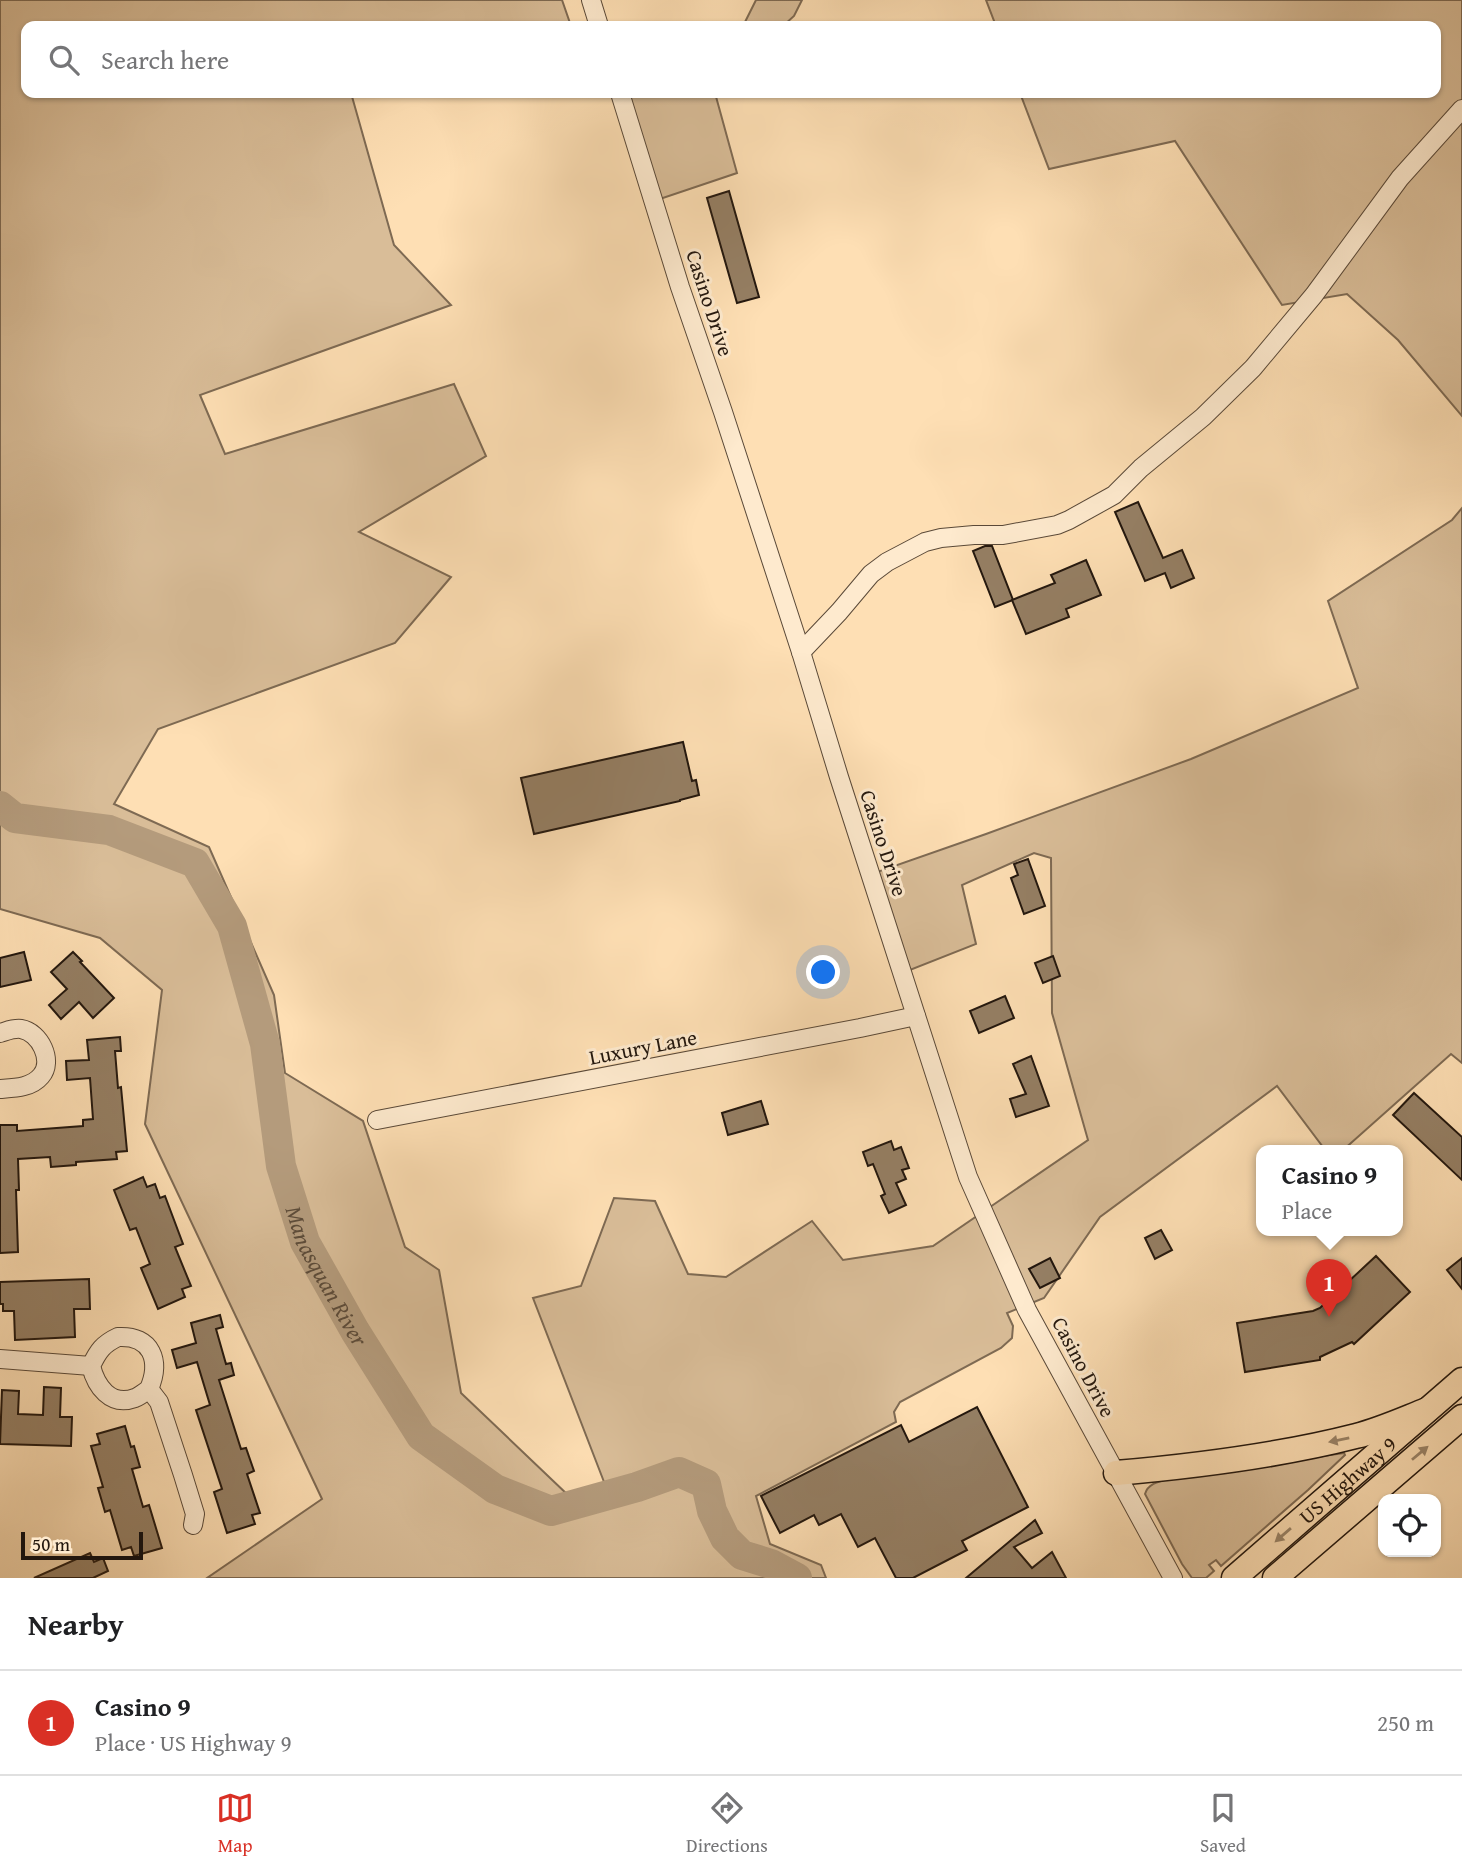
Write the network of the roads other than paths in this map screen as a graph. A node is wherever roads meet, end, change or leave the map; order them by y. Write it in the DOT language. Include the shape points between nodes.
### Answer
graph roads {
  1 [pos="590,0"];
  2 [pos="597,21"];
  3 [pos="622,98"];
  4 [pos="1462,108"];
  5 [pos="801,652"];
  6 [pos="916,1016"];
  7 [pos="0,1033"];
  8 [pos="0,1089"];
  9 [pos="377,1121"];
  10 [pos="0,1359"];
  11 [pos="91,1366"];
  12 [pos="1462,1380"];
  13 [pos="149,1389"];
  14 [pos="1427,1410"];
  15 [pos="1462,1417"];
  16 [pos="1116,1473"];
  17 [pos="194,1525"];
  18 [pos="1172,1578"];
  19 [pos="1234,1578"];
  20 [pos="1275,1578"];
  1 -- 2 [label="street"];
  3 -- 5 [label="street, Casino Drive"];
  4 -- 5 [label="street" via="1400,178 1314,295 1253,368 1114,495 1057,525 925,542 871,574"];
  5 -- 6 [label="street, Casino Drive"];
  6 -- 9 [label="street, Luxury Lane"];
  6 -- 16 [label="street, Casino Drive" via="968,1177 1027,1310"];
  7 -- 8 [label="street" via="20,1029 32,1033 41,1042 46,1060 41,1076 33,1083"];
  10 -- 11 [label="street"];
  11 -- 13 [label="street" via="99,1387 117,1399 135,1398"];
  11 -- 13 [label="street" via="107,1342 118,1337 138,1340 155,1361"];
  12 -- 14 [label="highway, US Highway 9"];
  13 -- 17 [label="street" via="159,1402 195,1514"];
  14 -- 16 [label="highway, one-way" via="1359,1436 1301,1448"];
  14 -- 19 [label="highway, US Highway 9, one-way"];
  20 -- 15 [label="highway, US Highway 9, one-way"];
  16 -- 18 [label="street, Casino Drive"];
}
